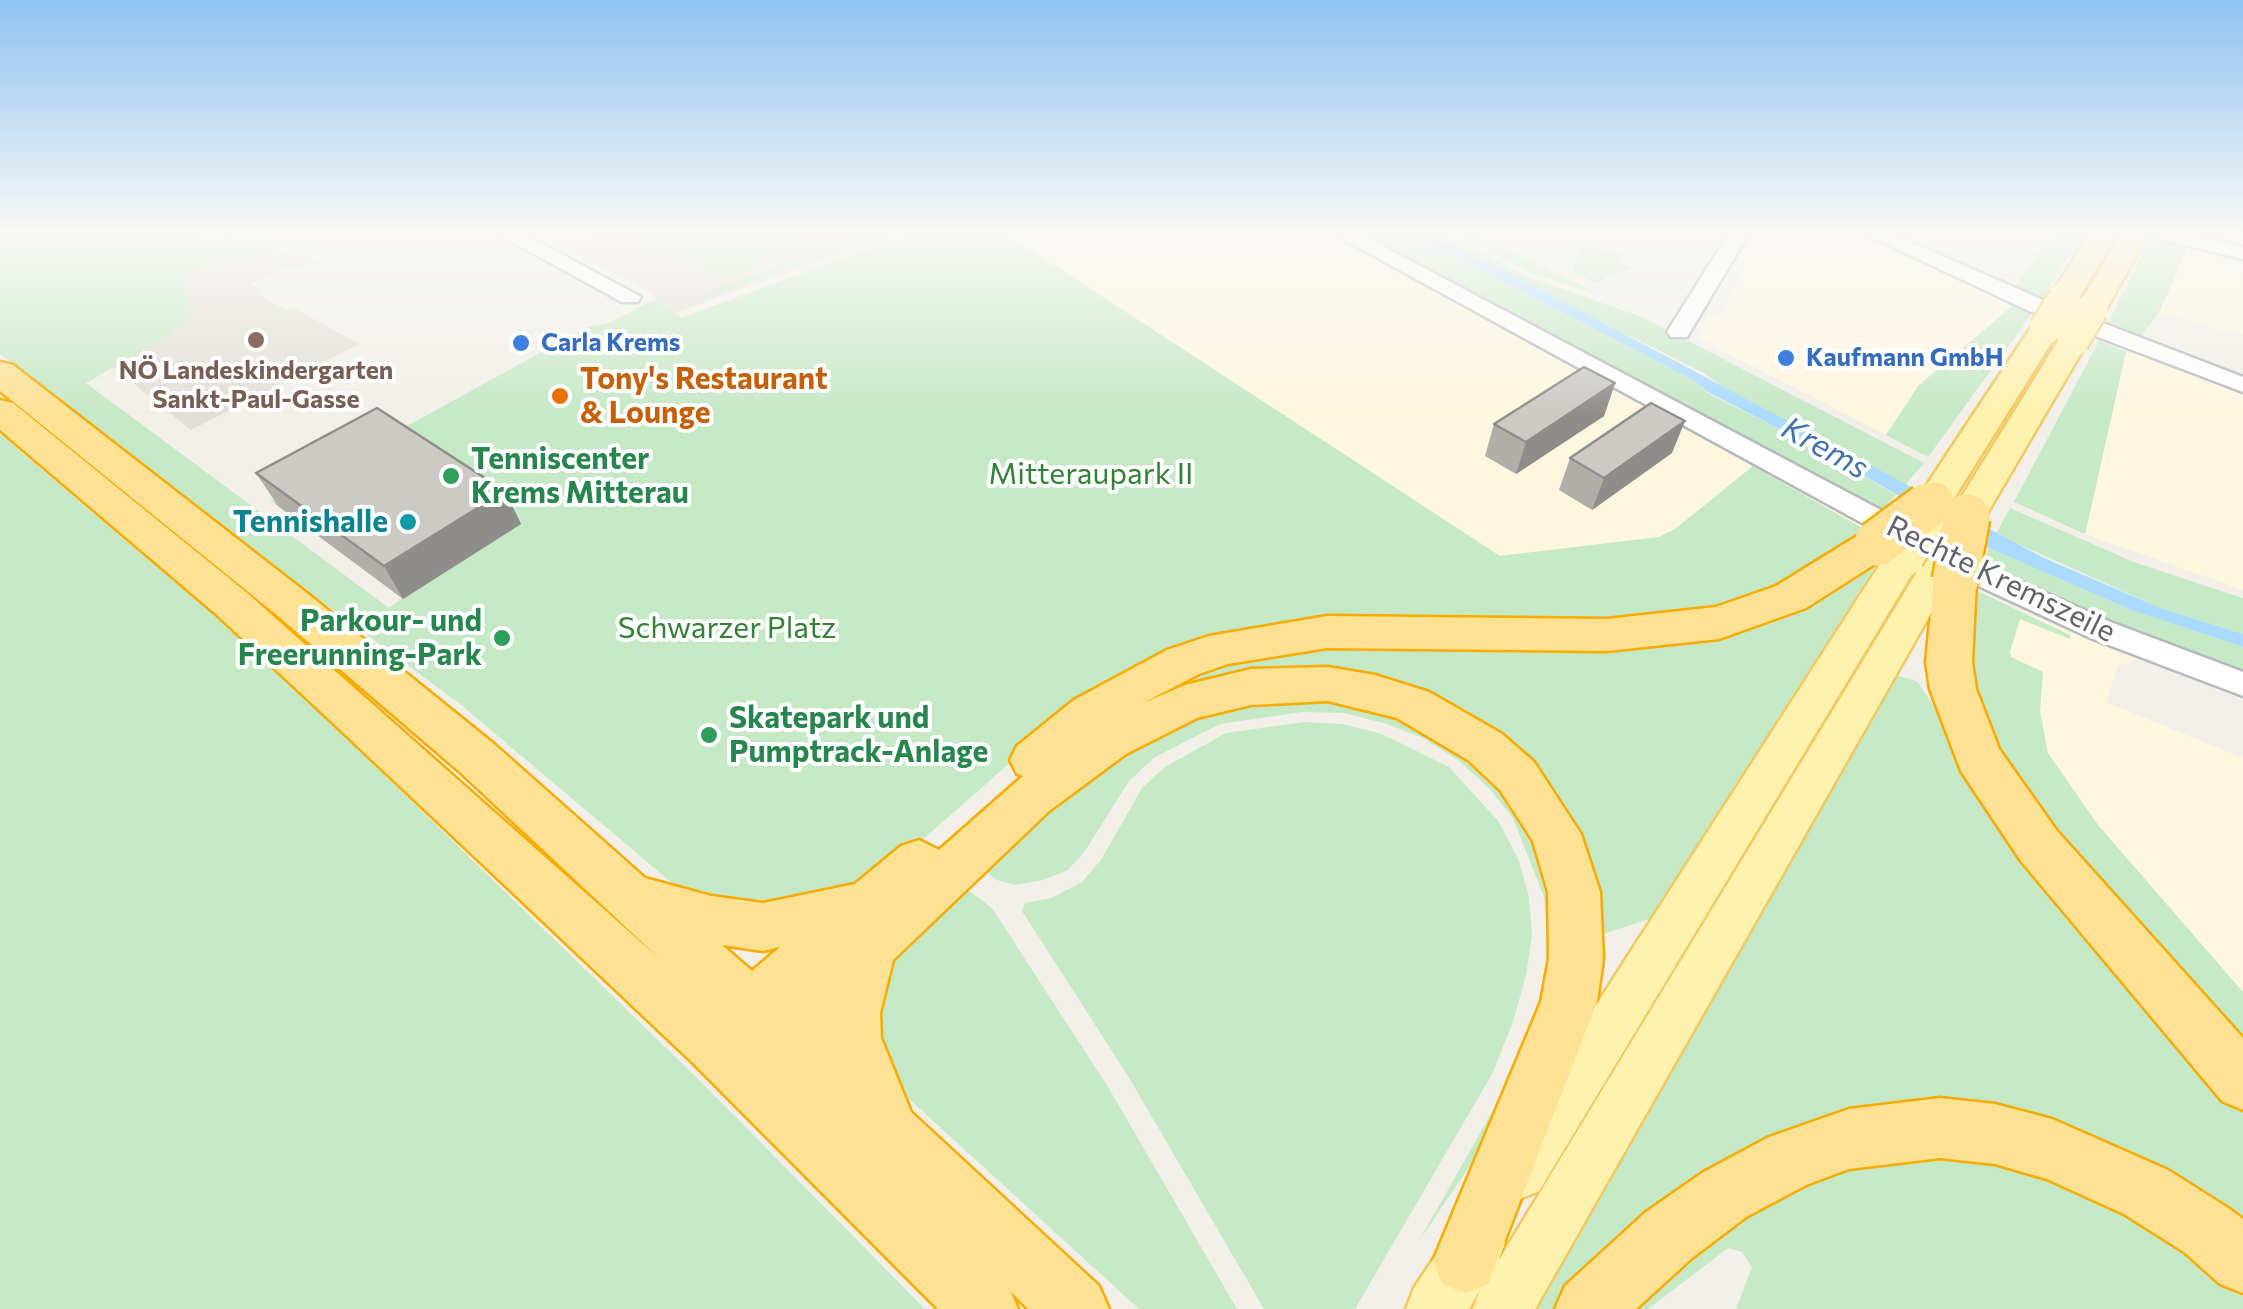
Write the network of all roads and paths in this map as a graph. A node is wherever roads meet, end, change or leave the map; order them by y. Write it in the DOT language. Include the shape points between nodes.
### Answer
graph roads {
  1 [pos="623,294"];
  2 [pos="1456,294"];
  3 [pos="1701,294"];
  4 [pos="2009,294"];
  5 [pos="2083,294"];
  6 [pos="630,298"];
  7 [pos="1678,332"];
  8 [pos="0,374"];
  9 [pos="2243,385"];
  10 [pos="0,411"];
  11 [pos="1951,509"];
  12 [pos="1918,562"];
  13 [pos="2243,684"];
  14 [pos="632,897"];
  15 [pos="870,926"];
  16 [pos="745,1037"];
  17 [pos="2243,1081"];
  18 [pos="890,1133"];
  19 [pos="1465,1261"];
  20 [pos="2243,1261"];
  21 [pos="985,1309"];
  22 [pos="1076,1309"];
  23 [pos="1435,1309"];
  24 [pos="1502,1309"];
  25 [pos="1588,1309"];
  1 -- 6 [label="street"];
  2 -- 13 [label="street, Rechte Kremszeile" via="1982,576"];
  3 -- 7 [label="street"];
  4 -- 9 [label="street"];
  5 -- 11 [label="main road, bridge"];
  8 -- 14 [label="highway" via="362,662"];
  10 -- 16 [label="highway"];
  11 -- 12 [label="highway, bridge"];
  11 -- 12 [label="highway, bridge"];
  12 -- 15 [label="highway" via="1719,623 1607,635 1327,632 1274,637 1182,662 1091,713"];
  12 -- 17 [label="highway" via="1949,622 1953,690 1978,757 2039,846"];
  12 -- 19 [label="main road"];
  12 -- 24 [label="main road"];
  14 -- 15 [label="highway" via="763,927"];
  14 -- 16 [label="highway"];
  15 -- 16 [label="highway"];
  15 -- 18 [label="highway" via="852,1038"];
  15 -- 19 [label="highway" via="1069,767 1185,704 1251,687 1328,684 1387,697 1452,725 1506,766 1540,806 1567,861 1577,917 1569,1002"];
  16 -- 18 [label="highway"];
  16 -- 21 [label="highway"];
  18 -- 22 [label="highway"];
  19 -- 23 [label="main road"];
  20 -- 25 [label="highway" via="2146,1192 2052,1150 1940,1128 1848,1140 1790,1160 1724,1195 1668,1236"];
}
